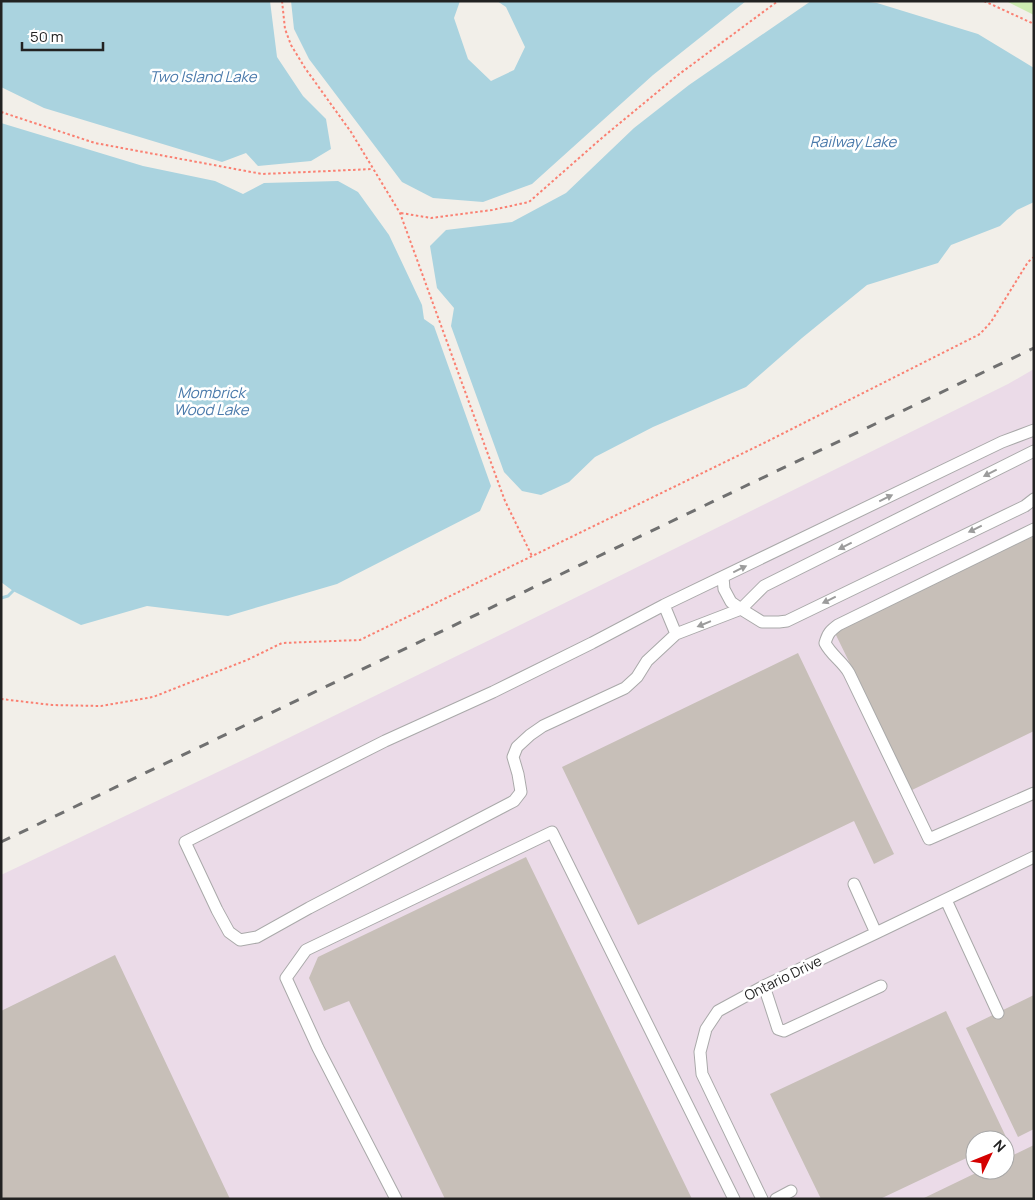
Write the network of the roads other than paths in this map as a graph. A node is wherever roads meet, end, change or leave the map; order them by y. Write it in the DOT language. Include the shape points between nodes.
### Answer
graph roads {
  1 [pos="1034,430"];
  2 [pos="1034,451"];
  3 [pos="1034,499"];
  4 [pos="1034,529"];
  5 [pos="723,577"];
  6 [pos="664,605"];
  7 [pos="741,609"];
  8 [pos="676,634"];
  9 [pos="1034,793"];
  10 [pos="1034,857"];
  11 [pos="854,884"];
  12 [pos="946,900"];
  13 [pos="876,933"];
  14 [pos="764,986"];
  15 [pos="880,986"];
  16 [pos="998,1012"];
  17 [pos="791,1191"];
  18 [pos="396,1199"];
  19 [pos="734,1199"];
  20 [pos="762,1199"];
  21 [pos="776,1199"];
  5 -- 1 [label="street, one-way" via="1002,442"];
  2 -- 7 [label="street, one-way" via="764,586"];
  3 -- 7 [label="street, one-way" via="788,621 762,622"];
  4 -- 9 [label="street" via="838,625 830,630 825,644 846,667 929,839"];
  5 -- 6 [label="street"];
  5 -- 7 [label="street" via="724,589 731,602"];
  6 -- 8 [label="street"];
  6 -- 8 [label="street" via="185,842 229,932 240,940 257,937 514,801 520,792 513,757 517,747 544,726 624,688"];
  7 -- 8 [label="street, one-way"];
  10 -- 12 [label="street, Ontario Drive"];
  11 -- 13 [label="street"];
  12 -- 13 [label="street, Ontario Drive"];
  12 -- 16 [label="street"];
  13 -- 14 [label="street, Ontario Drive"];
  14 -- 15 [label="street" via="778,1029 784,1031"];
  14 -- 20 [label="street, Ontario Drive" via="718,1011 706,1029 700,1052 702,1074"];
  17 -- 21 [label="street"];
  18 -- 19 [label="street" via="318,1048 286,978 306,950 552,832"];
}
